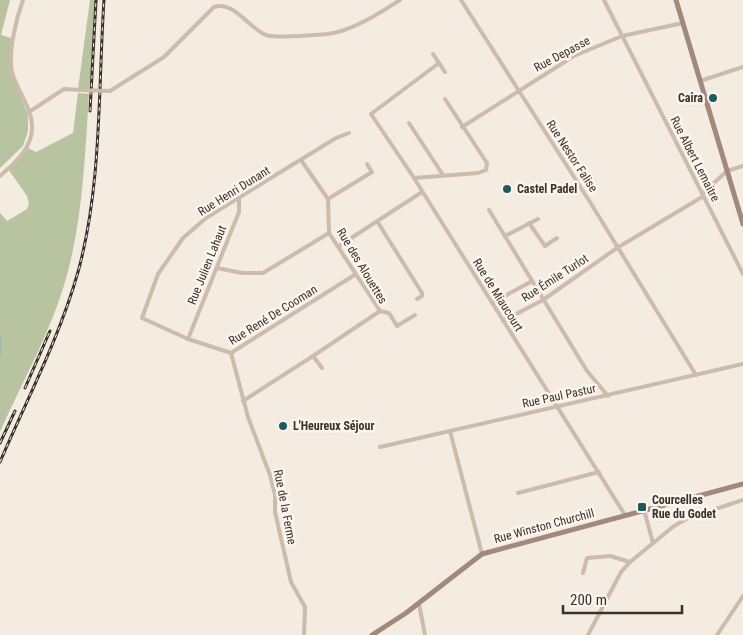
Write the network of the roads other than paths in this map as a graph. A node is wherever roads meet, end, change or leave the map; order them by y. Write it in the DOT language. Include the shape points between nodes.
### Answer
graph roads {
  1 [pos="23,0"];
  2 [pos="400,0"];
  3 [pos="461,0"];
  4 [pos="604,0"];
  5 [pos="676,0"];
  6 [pos="683,23"];
  7 [pos="622,36"];
  8 [pos="433,54"];
  9 [pos="438,63"];
  10 [pos="743,68"];
  11 [pos="445,72"];
  12 [pos="700,81"];
  13 [pos="519,90"];
  14 [pos="445,99"];
  15 [pos="29,112"];
  16 [pos="409,123"];
  17 [pos="462,127"];
  18 [pos="349,133"];
  19 [pos="301,160"];
  20 [pos="367,164"];
  21 [pos="743,166"];
  22 [pos="727,171"];
  23 [pos="443,175"];
  24 [pos="0,176"];
  25 [pos="414,178"];
  26 [pos="422,192"];
  27 [pos="702,197"];
  28 [pos="239,198"];
  29 [pos="328,199"];
  30 [pos="489,210"];
  31 [pos="538,219"];
  32 [pos="377,221"];
  33 [pos="529,223"];
  34 [pos="743,224"];
  35 [pos="329,233"];
  36 [pos="505,236"];
  37 [pos="557,238"];
  38 [pos="339,246"];
  39 [pos="617,248"];
  40 [pos="217,268"];
  41 [pos="356,274"];
  42 [pos="743,274"];
  43 [pos="532,281"];
  44 [pos="417,299"];
  45 [pos="543,300"];
  46 [pos="492,304"];
  47 [pos="380,311"];
  48 [pos="415,315"];
  49 [pos="142,318"];
  50 [pos="504,321"];
  51 [pos="188,339"];
  52 [pos="231,353"];
  53 [pos="313,356"];
  54 [pos="743,364"];
  55 [pos="322,368"];
  56 [pos="696,375"];
  57 [pos="608,396"];
  58 [pos="243,401"];
  59 [pos="557,406"];
  60 [pos="450,430"];
  61 [pos="380,447"];
  62 [pos="599,472"];
  63 [pos="743,484"];
  64 [pos="518,493"];
  65 [pos="743,500"];
  66 [pos="644,510"];
  67 [pos="626,515"];
  68 [pos="653,543"];
  69 [pos="482,554"];
  70 [pos="630,562"];
  71 [pos="582,572"];
  72 [pos="743,596"];
  73 [pos="419,604"];
  74 [pos="304,635"];
  75 [pos="372,635"];
  76 [pos="425,635"];
  77 [pos="588,635"];
  78 [pos="717,635"];
  1 -- 15 [label="street" via="17,16 12,68"];
  2 -- 15 [label="street, bridge" via="377,15 338,32 280,37 257,30 230,7 214,7 164,57 110,91 64,90"];
  3 -- 13 [label="street, Rue Nestor Falise"];
  4 -- 7 [label="street, Rue Albert Lemaitre"];
  5 -- 6 [label="main road"];
  6 -- 7 [label="street, Rue Depasse"];
  6 -- 12 [label="main road"];
  7 -- 13 [label="street, Rue Depasse" via="574,56"];
  7 -- 27 [label="street, Rue Albert Lemaitre"];
  8 -- 9 [label="street"];
  9 -- 11 [label="street"];
  9 -- 25 [label="street, Rue de Miaucourt" via="371,114"];
  10 -- 12 [label="street"];
  12 -- 22 [label="main road"];
  13 -- 17 [label="street, Rue Depasse"];
  13 -- 39 [label="street, Rue Nestor Falise"];
  14 -- 17 [label="street"];
  15 -- 24 [label="street" via="32,129 28,146"];
  16 -- 23 [label="street"];
  17 -- 23 [label="street" via="487,163 486,170"];
  18 -- 19 [label="street, Rue Henri Dunant"];
  19 -- 28 [label="street, Rue Henri Dunant"];
  19 -- 29 [label="street"];
  20 -- 29 [label="street" via="372,172"];
  21 -- 22 [label="street"];
  22 -- 27 [label="street, Rue Émile Turlot"];
  22 -- 34 [label="main road"];
  23 -- 25 [label="street"];
  25 -- 26 [label="street, Rue de Miaucourt"];
  26 -- 32 [label="street"];
  26 -- 46 [label="street, Rue de Miaucourt"];
  27 -- 39 [label="street, Rue Émile Turlot"];
  27 -- 42 [label="street, Rue Albert Lemaitre"];
  28 -- 40 [label="street, Rue Julien Lahaut" via="239,212"];
  28 -- 49 [label="street, Rue Henri Dunant" via="206,218 183,238 158,274"];
  29 -- 35 [label="street, Rue des Alouettes"];
  30 -- 36 [label="street"];
  31 -- 33 [label="street"];
  32 -- 38 [label="street"];
  32 -- 44 [label="street" via="422,293"];
  33 -- 36 [label="street"];
  33 -- 37 [label="street" via="545,246"];
  35 -- 38 [label="street, Rue des Alouettes"];
  35 -- 40 [label="street" via="262,273"];
  36 -- 43 [label="street"];
  38 -- 41 [label="street, Rue des Alouettes"];
  39 -- 45 [label="street, Rue Émile Turlot"];
  39 -- 56 [label="street, Rue Nestor Falise"];
  40 -- 51 [label="street, Rue Julien Lahaut"];
  41 -- 47 [label="street, Rue des Alouettes"];
  41 -- 52 [label="street, Rue René De Cooman"];
  43 -- 45 [label="street"];
  43 -- 46 [label="street"];
  45 -- 50 [label="street, Rue Émile Turlot"];
  45 -- 57 [label="street" via="587,371"];
  46 -- 50 [label="street, Rue de Miaucourt"];
  47 -- 48 [label="street" via="388,313 397,326"];
  47 -- 53 [label="street, Rue des Alouettes"];
  49 -- 51 [label="street, Rue René De Cooman"];
  50 -- 59 [label="street, Rue de Miaucourt"];
  51 -- 52 [label="street, Rue René De Cooman"];
  52 -- 58 [label="street, Rue de la Ferme"];
  53 -- 55 [label="street"];
  53 -- 58 [label="street, Rue des Alouettes"];
  54 -- 56 [label="street, Rue Paul Pastur"];
  56 -- 57 [label="street, Rue Paul Pastur"];
  57 -- 59 [label="street, Rue Paul Pastur"];
  58 -- 74 [label="street, Rue de la Ferme" via="270,475 291,582 305,607"];
  59 -- 60 [label="street, Rue Paul Pastur"];
  59 -- 62 [label="street, Rue de Miaucourt"];
  60 -- 61 [label="street, Rue Paul Pastur"];
  60 -- 69 [label="street"];
  62 -- 64 [label="street"];
  62 -- 67 [label="street, Rue de Miaucourt"];
  63 -- 66 [label="main road, Rue Winston Churchill"];
  65 -- 68 [label="street" via="688,518"];
  66 -- 67 [label="main road, Rue Winston Churchill"];
  66 -- 68 [label="street"];
  67 -- 69 [label="main road, Rue Winston Churchill"];
  68 -- 70 [label="street"];
  69 -- 73 [label="main road, Rue Winston Churchill"];
  70 -- 71 [label="street" via="610,556 587,558"];
  70 -- 77 [label="street" via="621,572"];
  72 -- 78 [label="street"];
  73 -- 75 [label="main road, Rue Winston Churchill"];
  73 -- 76 [label="street"];
}
